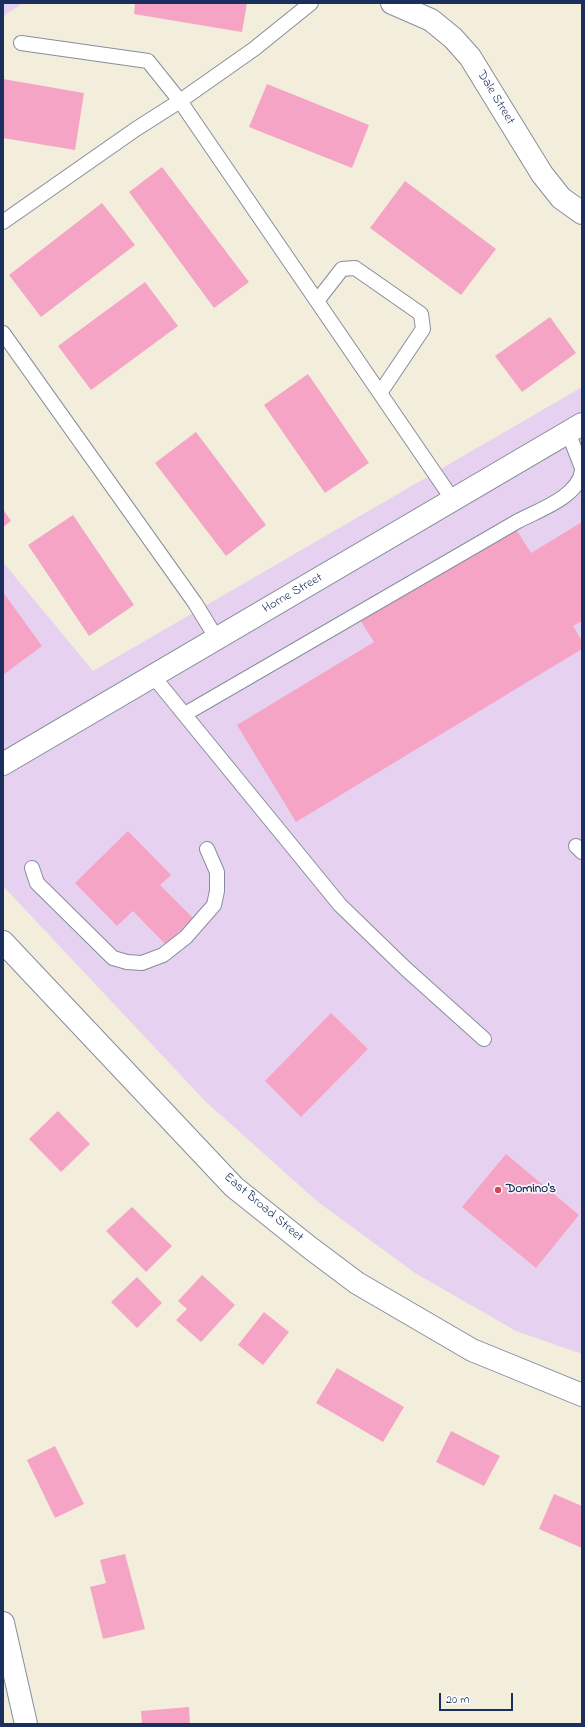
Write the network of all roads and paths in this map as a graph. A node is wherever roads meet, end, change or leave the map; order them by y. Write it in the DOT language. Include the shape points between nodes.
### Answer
graph roads {
  1 [pos="311,3"];
  2 [pos="392,3"];
  3 [pos="22,43"];
  4 [pos="180,101"];
  5 [pos="582,213"];
  6 [pos="3,222"];
  7 [pos="317,301"];
  8 [pos="3,333"];
  9 [pos="380,394"];
  10 [pos="575,428"];
  11 [pos="582,470"];
  12 [pos="452,500"];
  13 [pos="216,639"];
  14 [pos="153,676"];
  15 [pos="185,714"];
  16 [pos="3,764"];
  17 [pos="208,849"];
  18 [pos="32,868"];
  19 [pos="3,942"];
  20 [pos="484,1039"];
  21 [pos="582,1395"];
  22 [pos="3,1623"];
  23 [pos="26,1724"];
  1 -- 4 [label="lane" via="254,49"];
  2 -- 5 [label="street, Dale Street" via="431,20 454,38 470,57 542,174 562,198"];
  3 -- 4 [label="lane" via="148,62"];
  4 -- 6 [label="lane"];
  4 -- 7 [label="lane"];
  7 -- 9 [label="lane"];
  7 -- 9 [label="lane" via="342,269 355,268 421,314 423,329"];
  8 -- 13 [label="lane" via="195,603"];
  9 -- 12 [label="lane"];
  10 -- 11 [label="lane"];
  10 -- 12 [label="street, Horne Street"];
  11 -- 15 [label="lane" via="571,491 562,498"];
  12 -- 13 [label="street, Horne Street"];
  13 -- 14 [label="street, Horne Street"];
  14 -- 15 [label="lane"];
  14 -- 16 [label="street, Horne Street"];
  15 -- 20 [label="lane" via="340,905"];
  17 -- 18 [label="lane" via="217,872 214,905 186,937 163,955 142,963 113,958 37,883"];
  19 -- 21 [label="street, East Broad Street" via="234,1187 309,1247 357,1283 472,1350"];
  22 -- 23 [label="street"];
}
